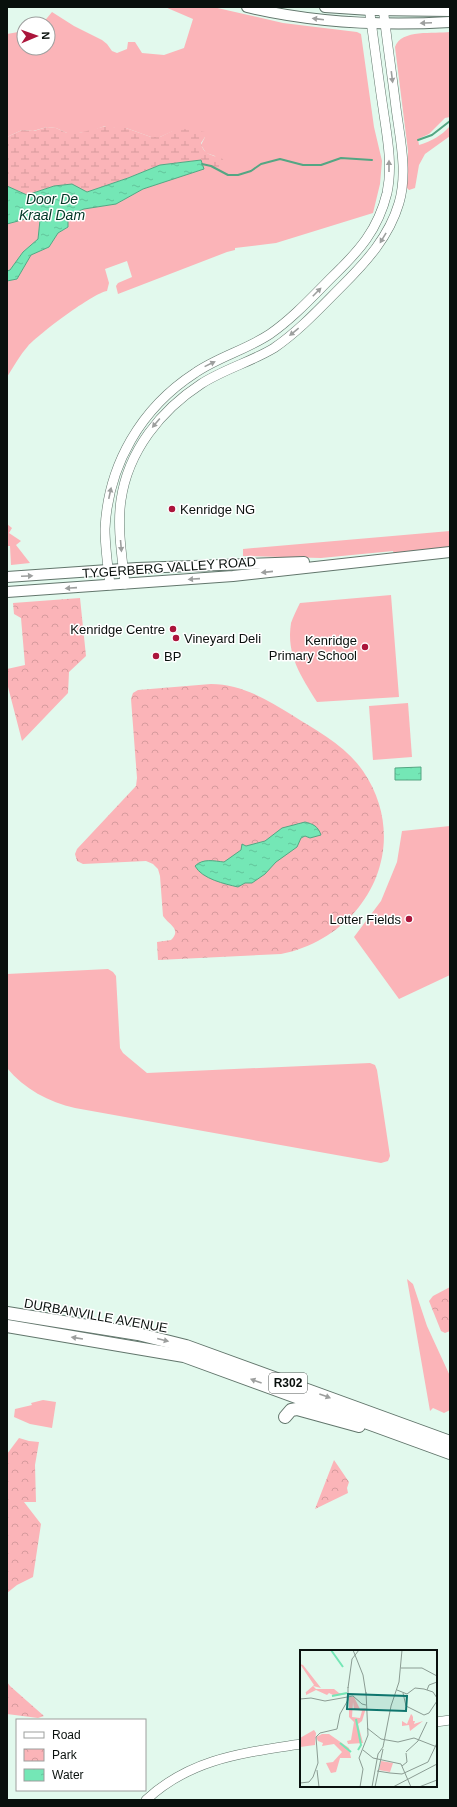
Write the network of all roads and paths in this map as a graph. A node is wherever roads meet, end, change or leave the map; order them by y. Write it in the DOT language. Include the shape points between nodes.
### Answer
graph roads {
  1 [pos="247,7"];
  2 [pos="325,7"];
  3 [pos="370,9"];
  4 [pos="384,9"];
  5 [pos="450,11"];
  6 [pos="450,22"];
  7 [pos="371,23"];
  8 [pos="386,24"];
  9 [pos="450,552"];
  10 [pos="433,555"];
  11 [pos="450,555"];
  12 [pos="332,564"];
  13 [pos="124,569"];
  14 [pos="108,570"];
  15 [pos="7,577"];
  16 [pos="125,584"];
  17 [pos="110,585"];
  18 [pos="7,592"];
  19 [pos="7,1313"];
  20 [pos="7,1326"];
  21 [pos="285,1417"];
  22 [pos="407,1436"];
  23 [pos="450,1442"];
  24 [pos="450,1453"];
  25 [pos="450,1720"];
  26 [pos="437,1722"];
  27 [pos="300,1744"];
  28 [pos="146,1800"];
  7 -- 1 [label="main road, one-way" via="307,18"];
  2 -- 3 [label="main road"];
  3 -- 4 [label="main road"];
  3 -- 7 [label="street"];
  4 -- 5 [label="main road"];
  4 -- 8 [label="street"];
  6 -- 8 [label="main road, one-way"];
  7 -- 8 [label="main road"];
  14 -- 7 [label="street, one-way" via="105,531 110,492 118,463 137,429 157,405 194,373 260,340 294,315 360,249 379,218 387,191 389,156"];
  8 -- 13 [label="street, one-way" via="403,165 399,202 387,232 374,253 295,332 273,348 202,384 167,411 153,428 130,469 122,499 120,524"];
  9 -- 10 [label="main road, TYGERBERG VALLEY ROAD"];
  10 -- 11 [label="main road, TYGERBERG VALLEY ROAD"];
  10 -- 12 [label="main road, TYGERBERG VALLEY ROAD"];
  12 -- 13 [label="main road, TYGERBERG VALLEY ROAD" via="223,564"];
  12 -- 16 [label="main road, TYGERBERG VALLEY ROAD, one-way" via="233,576"];
  13 -- 14 [label="main road, TYGERBERG VALLEY ROAD"];
  13 -- 16 [label="street"];
  15 -- 14 [label="main road, TYGERBERG VALLEY ROAD, one-way"];
  14 -- 17 [label="street"];
  16 -- 17 [label="main road, TYGERBERG VALLEY ROAD"];
  17 -- 18 [label="main road, TYGERBERG VALLEY ROAD, one-way"];
  19 -- 23 [label="main road, DURBANVILLE AVENUE / R302, one-way" via="138,1334 178,1344"];
  22 -- 20 [label="main road, DURBANVILLE AVENUE / R302, one-way" via="184,1356"];
  21 -- 22 [label="main road" via="291,1410 300,1410 383,1433"];
  22 -- 24 [label="main road, DURBANVILLE AVENUE / R302"];
  25 -- 26 [label="street"];
  27 -- 28 [label="street" via="224,1757 205,1763 175,1778"];
}
